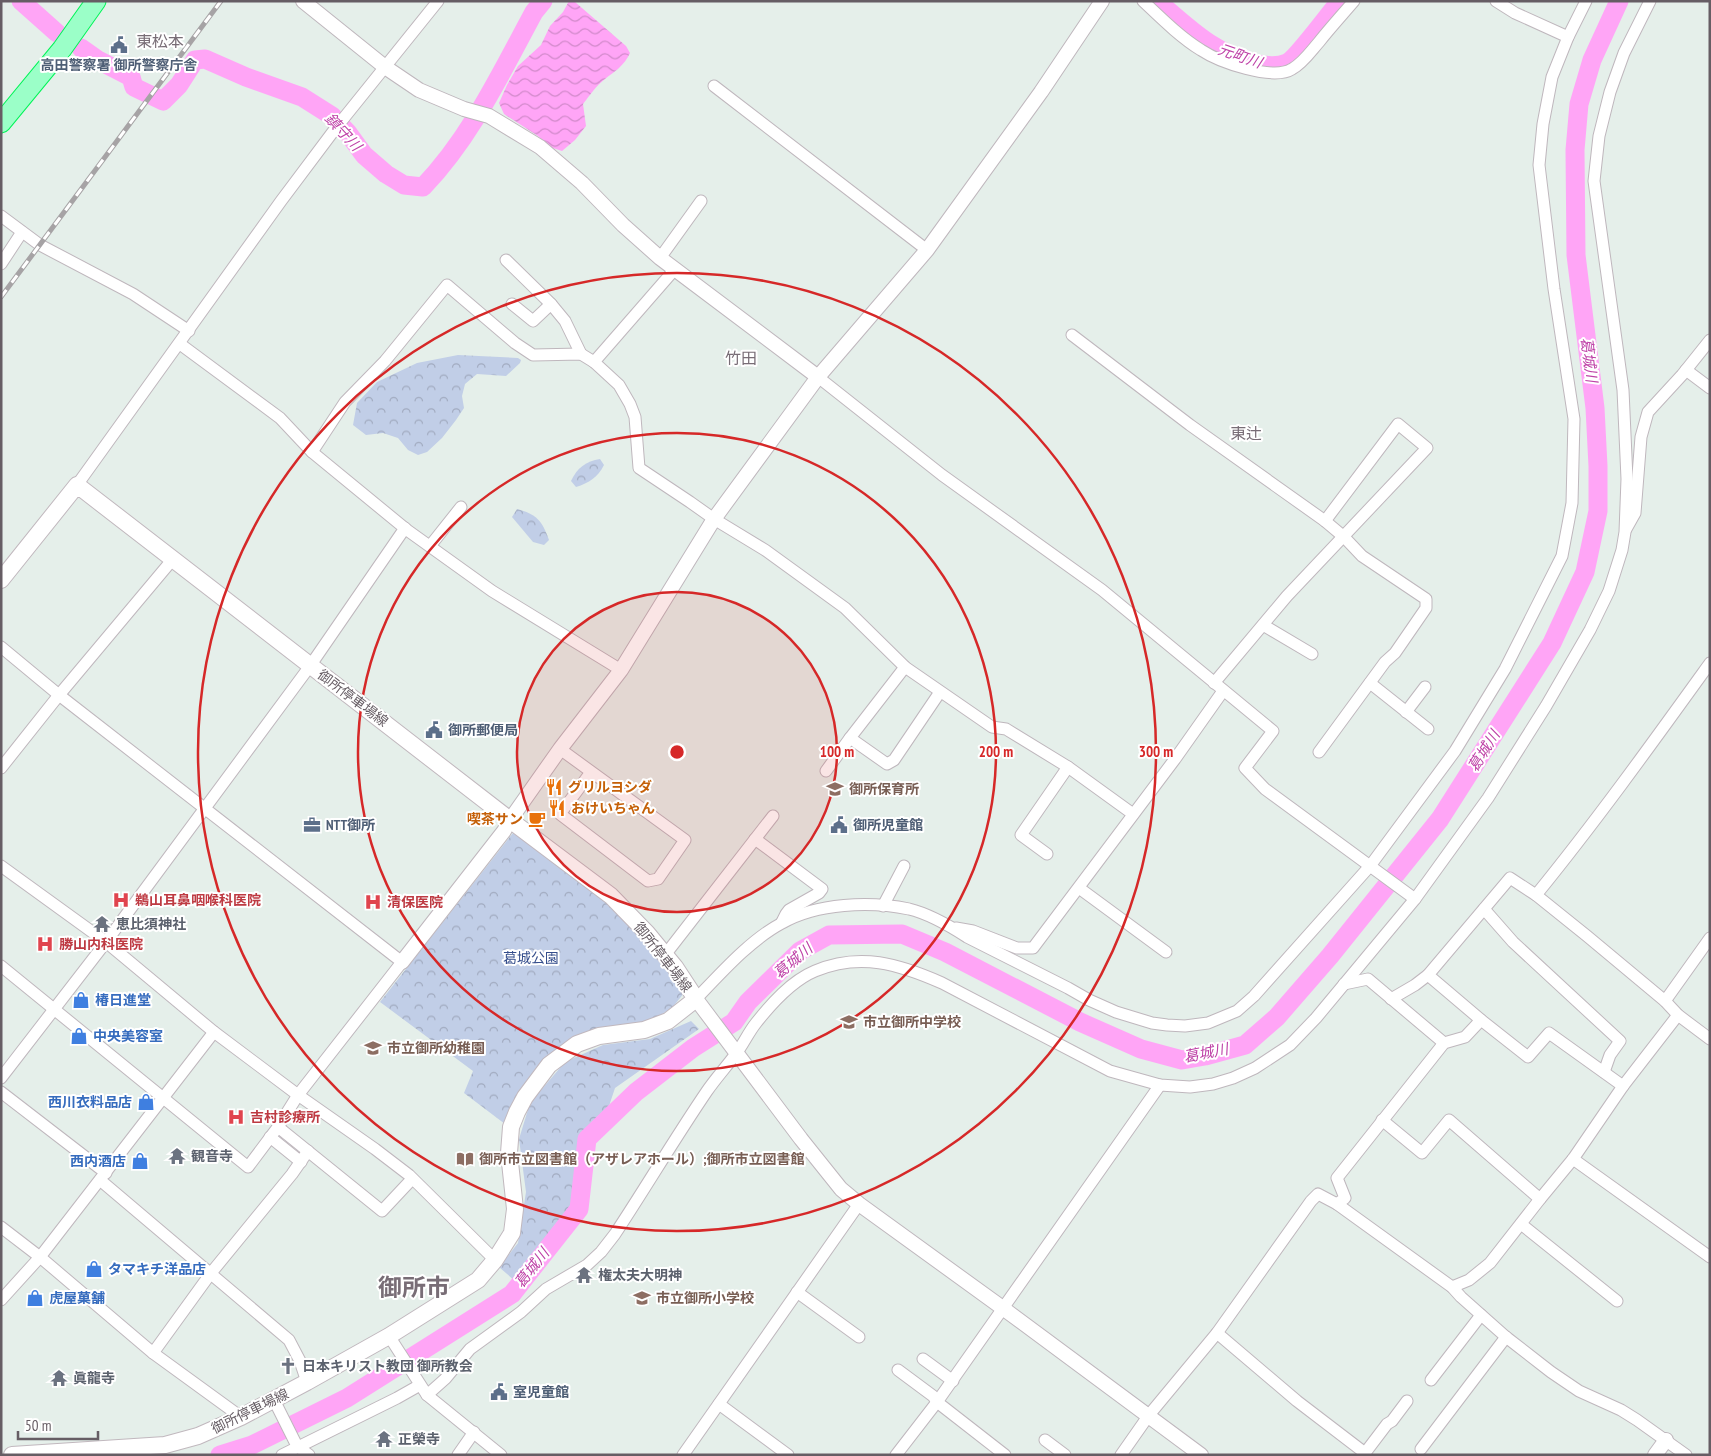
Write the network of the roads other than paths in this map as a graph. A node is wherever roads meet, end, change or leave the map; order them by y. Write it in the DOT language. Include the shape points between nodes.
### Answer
graph roads {
  1 [pos="96,1"];
  2 [pos="303,1"];
  3 [pos="438,1"];
  4 [pos="1102,1"];
  5 [pos="1143,1"];
  6 [pos="1354,1"];
  7 [pos="1496,1"];
  8 [pos="1586,1"];
  9 [pos="1650,1"];
  10 [pos="1568,37"];
  11 [pos="385,67"];
  12 [pos="714,86"];
  13 [pos="1,123"];
  14 [pos="701,201"];
  15 [pos="1,216"];
  16 [pos="22,232"];
  17 [pos="928,250"];
  18 [pos="660,258"];
  19 [pos="506,260"];
  20 [pos="1,264"];
  21 [pos="675,269"];
  22 [pos="512,304"];
  23 [pos="551,304"];
  24 [pos="189,331"];
  25 [pos="1072,335"];
  26 [pos="1710,340"];
  27 [pos="180,344"];
  28 [pos="581,354"];
  29 [pos="594,362"];
  30 [pos="1686,370"];
  31 [pos="818,377"];
  32 [pos="1710,388"];
  33 [pos="312,452"];
  34 [pos="77,485"];
  35 [pos="461,507"];
  36 [pos="714,520"];
  37 [pos="1325,521"];
  38 [pos="405,528"];
  39 [pos="1625,532"];
  40 [pos="1344,537"];
  41 [pos="430,546"];
  42 [pos="174,559"];
  43 [pos="1,580"];
  44 [pos="1263,625"];
  45 [pos="1,647"];
  46 [pos="1312,654"];
  47 [pos="1710,663"];
  48 [pos="310,666"];
  49 [pos="905,667"];
  50 [pos="621,670"];
  51 [pos="1370,683"];
  52 [pos="1219,687"];
  53 [pos="1425,687"];
  54 [pos="940,692"];
  55 [pos="59,695"];
  56 [pos="1406,712"];
  57 [pos="1428,729"];
  58 [pos="850,738"];
  59 [pos="560,749"];
  60 [pos="1318,752"];
  61 [pos="6,754"];
  62 [pos="1068,767"];
  63 [pos="1,768"];
  64 [pos="826,771"];
  65 [pos="591,772"];
  66 [pos="205,807"];
  67 [pos="1134,814"];
  68 [pos="773,816"];
  69 [pos="510,820"];
  70 [pos="755,839"];
  71 [pos="1047,854"];
  72 [pos="1,866"];
  73 [pos="904,866"];
  74 [pos="1372,867"];
  75 [pos="1078,888"];
  76 [pos="1536,896"];
  77 [pos="1413,897"];
  78 [pos="883,906"];
  79 [pos="1484,909"];
  80 [pos="782,922"];
  81 [pos="952,927"];
  82 [pos="1710,938"];
  83 [pos="106,942"];
  84 [pos="1372,951"];
  85 [pos="1166,952"];
  86 [pos="665,955"];
  87 [pos="402,962"];
  88 [pos="1,966"];
  89 [pos="1428,975"];
  90 [pos="1368,979"];
  91 [pos="1344,984"];
  92 [pos="1391,999"];
  93 [pos="1665,1001"];
  94 [pos="700,1005"];
  95 [pos="54,1008"];
  96 [pos="1678,1015"];
  97 [pos="1481,1020"];
  98 [pos="214,1032"];
  99 [pos="1710,1039"];
  100 [pos="1444,1043"];
  101 [pos="733,1050"];
  102 [pos="1604,1072"];
  103 [pos="1,1078"];
  104 [pos="1160,1085"];
  105 [pos="1623,1086"];
  106 [pos="1,1092"];
  107 [pos="298,1095"];
  108 [pos="164,1098"];
  109 [pos="1382,1120"];
  110 [pos="278,1127"];
  111 [pos="270,1137"];
  112 [pos="308,1151"];
  113 [pos="1573,1160"];
  114 [pos="301,1162"];
  115 [pos="103,1176"];
  116 [pos="412,1179"];
  117 [pos="1540,1199"];
  118 [pos="858,1204"];
  119 [pos="1337,1204"];
  120 [pos="1521,1224"];
  121 [pos="1,1227"];
  122 [pos="40,1257"];
  123 [pos="1710,1257"];
  124 [pos="496,1260"];
  125 [pos="212,1273"];
  126 [pos="1452,1287"];
  127 [pos="797,1292"];
  128 [pos="1,1300"];
  129 [pos="1617,1301"];
  130 [pos="1004,1309"];
  131 [pos="1481,1315"];
  132 [pos="1217,1333"];
  133 [pos="859,1337"];
  134 [pos="1506,1337"];
  135 [pos="391,1340"];
  136 [pos="154,1353"];
  137 [pos="922,1359"];
  138 [pos="898,1370"];
  139 [pos="1432,1380"];
  140 [pos="952,1381"];
  141 [pos="307,1382"];
  142 [pos="418,1383"];
  143 [pos="427,1395"];
  144 [pos="1407,1401"];
  145 [pos="938,1402"];
  146 [pos="276,1403"];
  147 [pos="719,1404"];
  148 [pos="1149,1415"];
  149 [pos="241,1417"];
  150 [pos="474,1432"];
  151 [pos="1045,1440"];
  152 [pos="1666,1440"];
  153 [pos="297,1445"];
  154 [pos="1421,1448"];
  155 [pos="12,1455"];
  156 [pos="282,1455"];
  157 [pos="309,1455"];
  158 [pos="458,1455"];
  159 [pos="501,1455"];
  160 [pos="683,1455"];
  161 [pos="788,1455"];
  162 [pos="896,1455"];
  163 [pos="1005,1455"];
  164 [pos="1065,1455"];
  165 [pos="1121,1455"];
  166 [pos="1201,1455"];
  167 [pos="1655,1455"];
  168 [pos="1686,1455"];
  1 -- 13 [label="highway" via="62,49"];
  2 -- 11 [label="street"];
  3 -- 11 [label="street"];
  4 -- 17 [label="street"];
  5 -- 6 [label="street" via="1202,51 1253,70 1282,73 1304,59"];
  7 -- 10 [label="street" via="1514,13"];
  8 -- 10 [label="street"];
  9 -- 39 [label="street" via="1624,53 1610,92 1599,136 1594,181 1623,390 1627,456"];
  10 -- 74 [label="street" via="1552,78 1539,165 1574,419 1572,503 1562,556 1505,669 1455,751"];
  11 -- 18 [label="street" via="419,90 489,116 540,147"];
  11 -- 24 [label="street" via="280,201"];
  12 -- 17 [label="street"];
  14 -- 18 [label="street"];
  15 -- 16 [label="street"];
  16 -- 20 [label="street"];
  16 -- 24 [label="street" via="40,245 133,294"];
  17 -- 31 [label="street"];
  18 -- 21 [label="street"];
  19 -- 23 [label="street"];
  21 -- 29 [label="street"];
  21 -- 31 [label="street"];
  22 -- 23 [label="street" via="533,321"];
  23 -- 28 [label="street" via="565,321"];
  24 -- 27 [label="street"];
  25 -- 37 [label="street" via="1190,425"];
  26 -- 30 [label="street"];
  27 -- 33 [label="street" via="280,418"];
  27 -- 34 [label="street"];
  28 -- 29 [label="street"];
  28 -- 33 [label="street" via="533,355 447,286 385,361 345,402"];
  29 -- 36 [label="street" via="619,385 630,404 635,417 639,468"];
  30 -- 32 [label="street"];
  30 -- 39 [label="street" via="1648,412 1641,437 1635,513"];
  31 -- 36 [label="street"];
  31 -- 52 [label="street" via="942,475 1102,590"];
  33 -- 38 [label="street"];
  34 -- 42 [label="main road, 御所停車場線"];
  34 -- 43 [label="main road"];
  35 -- 41 [label="street"];
  36 -- 49 [label="street" via="766,550 845,608"];
  36 -- 50 [label="street"];
  37 -- 40 [label="street"];
  37 -- 40 [label="street" via="1398,424 1427,448"];
  38 -- 41 [label="street"];
  38 -- 48 [label="street"];
  39 -- 77 [label="street" via="1608,591 1590,630 1546,706 1488,798"];
  40 -- 44 [label="street"];
  40 -- 51 [label="street" via="1362,556 1426,599 1426,608"];
  41 -- 50 [label="street" via="492,591"];
  42 -- 48 [label="main road, 御所停車場線"];
  42 -- 55 [label="street"];
  44 -- 46 [label="street"];
  44 -- 52 [label="street"];
  45 -- 55 [label="street"];
  47 -- 76 [label="street"];
  48 -- 66 [label="street"];
  48 -- 69 [label="main road, 御所停車場線"];
  49 -- 54 [label="street"];
  49 -- 58 [label="street"];
  50 -- 59 [label="street"];
  51 -- 56 [label="street"];
  51 -- 60 [label="street"];
  52 -- 67 [label="street"];
  52 -- 74 [label="street" via="1273,732 1245,768 1265,789"];
  53 -- 56 [label="street"];
  54 -- 58 [label="street" via="894,760 887,764"];
  54 -- 62 [label="street" via="992,727 1006,729"];
  55 -- 61 [label="street"];
  55 -- 66 [label="street"];
  56 -- 57 [label="street"];
  58 -- 64 [label="street"];
  59 -- 65 [label="street"];
  59 -- 69 [label="street"];
  61 -- 63 [label="street"];
  62 -- 67 [label="street"];
  62 -- 71 [label="street" via="1021,835"];
  65 -- 65 [label="street" via="685,840 658,879 648,881 560,814"];
  66 -- 83 [label="street"];
  66 -- 87 [label="street"];
  67 -- 75 [label="street"];
  68 -- 70 [label="street"];
  69 -- 86 [label="main road, 御所停車場線" via="611,896"];
  69 -- 87 [label="street"];
  70 -- 80 [label="street" via="822,889 789,910"];
  70 -- 86 [label="street"];
  72 -- 83 [label="street"];
  73 -- 78 [label="street"];
  74 -- 77 [label="street"];
  74 -- 81 [label="street" via="1254,996 1237,1012 1208,1023 1167,1025 1116,1012 967,938"];
  75 -- 81 [label="street" via="1033,948 1017,948 973,931"];
  75 -- 85 [label="street"];
  76 -- 79 [label="street" via="1510,878"];
  76 -- 93 [label="street"];
  77 -- 84 [label="street"];
  78 -- 80 [label="street" via="847,905"];
  78 -- 81 [label="street" via="910,909"];
  79 -- 89 [label="street"];
  79 -- 102 [label="street" via="1513,942 1620,1041"];
  80 -- 94 [label="street" via="742,953"];
  82 -- 93 [label="street"];
  83 -- 95 [label="street"];
  83 -- 98 [label="street"];
  84 -- 90 [label="street"];
  84 -- 91 [label="street"];
  86 -- 94 [label="main road, 御所停車場線"];
  87 -- 107 [label="street"];
  88 -- 95 [label="street"];
  89 -- 92 [label="street"];
  89 -- 97 [label="street"];
  90 -- 91 [label="street"];
  90 -- 92 [label="street"];
  91 -- 104 [label="street" via="1290,1045 1255,1068 1213,1084 1190,1087"];
  92 -- 100 [label="street"];
  93 -- 96 [label="street"];
  94 -- 101 [label="street"];
  94 -- 124 [label="main road, 御所停車場線" via="644,1030 599,1036 577,1044 549,1065 524,1097 511,1128 509,1153 515,1209 512,1233"];
  95 -- 103 [label="street"];
  95 -- 108 [label="street"];
  96 -- 99 [label="street"];
  96 -- 105 [label="street"];
  97 -- 100 [label="street" via="1465,1037"];
  97 -- 102 [label="street" via="1528,1057 1550,1033"];
  98 -- 107 [label="street"];
  98 -- 108 [label="street"];
  100 -- 109 [label="street"];
  101 -- 104 [label="street" via="770,1005 813,972 856,961 883,962 942,983 1110,1071"];
  101 -- 118 [label="street" via="841,1189"];
  101 -- 143 [label="street" via="601,1252 587,1265 546,1289 521,1312 470,1349 445,1380"];
  102 -- 105 [label="street"];
  104 -- 130 [label="street"];
  105 -- 113 [label="street"];
  106 -- 115 [label="street"];
  107 -- 110 [label="street"];
  107 -- 116 [label="street" via="375,1148"];
  108 -- 111 [label="street" via="248,1167"];
  108 -- 115 [label="street"];
  109 -- 117 [label="street" via="1422,1153 1449,1120"];
  109 -- 119 [label="street" via="1337,1178 1345,1198"];
  110 -- 111 [label="street"];
  110 -- 112 [label="street"];
  111 -- 114 [label="street"];
  112 -- 114 [label="street"];
  112 -- 116 [label="street" via="382,1211"];
  113 -- 117 [label="street"];
  113 -- 123 [label="street"];
  114 -- 125 [label="street"];
  115 -- 122 [label="street"];
  115 -- 125 [label="street"];
  116 -- 124 [label="street"];
  117 -- 120 [label="street"];
  118 -- 127 [label="street"];
  118 -- 130 [label="street"];
  119 -- 126 [label="street"];
  119 -- 132 [label="street" via="1318,1194 1311,1200"];
  120 -- 126 [label="street" via="1490,1262 1469,1280"];
  120 -- 129 [label="street"];
  121 -- 122 [label="street"];
  122 -- 128 [label="street"];
  122 -- 136 [label="street"];
  124 -- 135 [label="main road, 御所停車場線" via="478,1280"];
  125 -- 136 [label="street"];
  125 -- 141 [label="street" via="288,1340 300,1360"];
  126 -- 131 [label="street"];
  127 -- 133 [label="street"];
  127 -- 147 [label="street"];
  130 -- 140 [label="street"];
  130 -- 148 [label="street"];
  131 -- 134 [label="street"];
  131 -- 139 [label="street"];
  132 -- 144 [label="street" via="1297,1401 1366,1453"];
  132 -- 148 [label="street"];
  134 -- 152 [label="street" via="1580,1391 1621,1410"];
  134 -- 154 [label="street"];
  135 -- 141 [label="main road, 御所停車場線"];
  135 -- 142 [label="street"];
  136 -- 149 [label="street"];
  137 -- 140 [label="street"];
  138 -- 145 [label="street"];
  140 -- 145 [label="street"];
  141 -- 146 [label="main road, 御所停車場線"];
  142 -- 143 [label="street"];
  142 -- 153 [label="street" via="397,1398"];
  143 -- 150 [label="street"];
  145 -- 162 [label="street"];
  145 -- 163 [label="street"];
  146 -- 149 [label="main road, 御所停車場線"];
  146 -- 153 [label="street"];
  147 -- 160 [label="street"];
  147 -- 161 [label="street"];
  148 -- 165 [label="street"];
  148 -- 166 [label="street"];
  149 -- 155 [label="main road, 御所停車場線" via="198,1436 165,1445"];
  150 -- 158 [label="street"];
  150 -- 159 [label="street"];
  151 -- 164 [label="street"];
  152 -- 167 [label="street"];
  152 -- 168 [label="street"];
  153 -- 156 [label="street"];
  153 -- 157 [label="street"];
}
